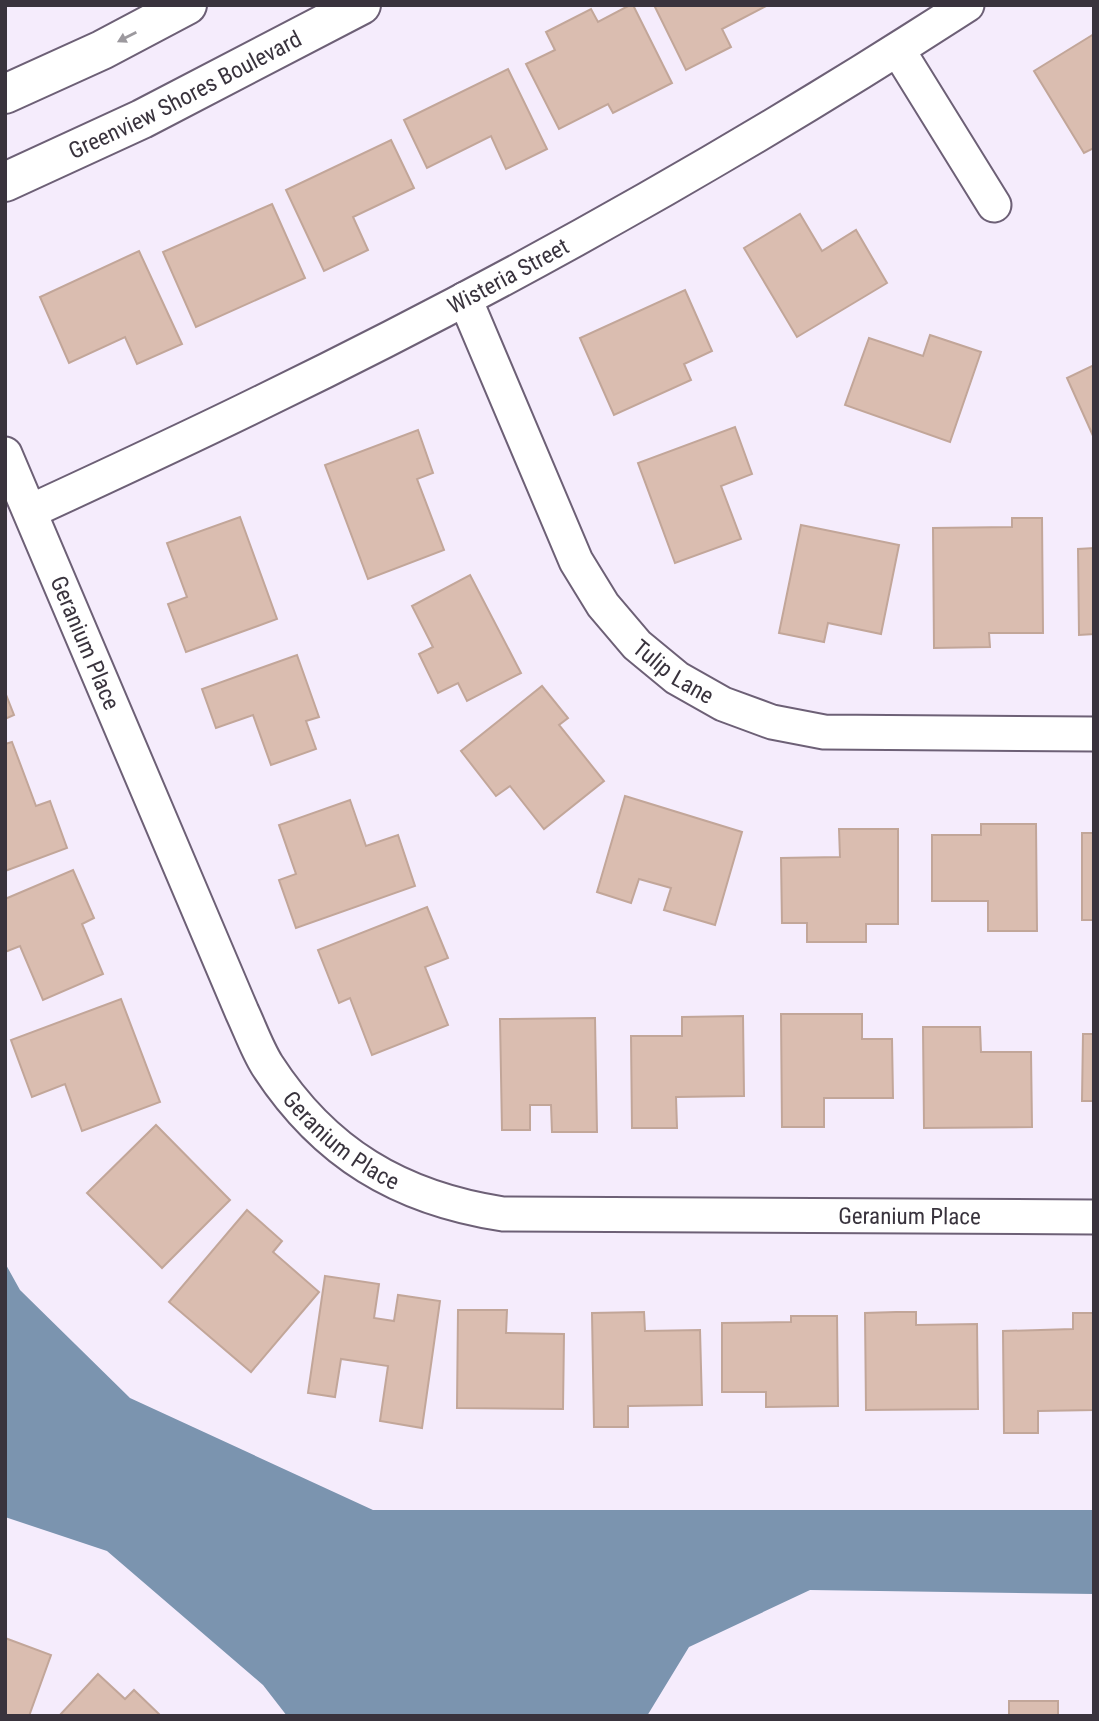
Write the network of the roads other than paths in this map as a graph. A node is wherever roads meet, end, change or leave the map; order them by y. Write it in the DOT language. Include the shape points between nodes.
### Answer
graph roads {
  1 [pos="187,5"];
  2 [pos="361,5"];
  3 [pos="967,5"];
  4 [pos="898,50"];
  5 [pos="5,94"];
  6 [pos="5,182"];
  7 [pos="994,205"];
  8 [pos="465,299"];
  9 [pos="5,454"];
  10 [pos="31,511"];
  11 [pos="1094,734"];
  12 [pos="1094,1217"];
  1 -- 5 [label="street, one-way"];
  2 -- 6 [label="street, Greenview Shores Boulevard" via="142,119"];
  3 -- 4 [label="street, Wisteria Street"];
  4 -- 7 [label="street"];
  4 -- 8 [label="street, Wisteria Street" via="691,174"];
  8 -- 10 [label="street, Wisteria Street" via="265,401"];
  8 -- 11 [label="street, Tulip Lane" via="576,561 603,605 637,645 677,678 723,704 772,723 824,732"];
  9 -- 10 [label="street, Geranium Place"];
  10 -- 12 [label="street, Geranium Place" via="265,1063 296,1105 332,1142 380,1175 427,1197 503,1214"];
}
